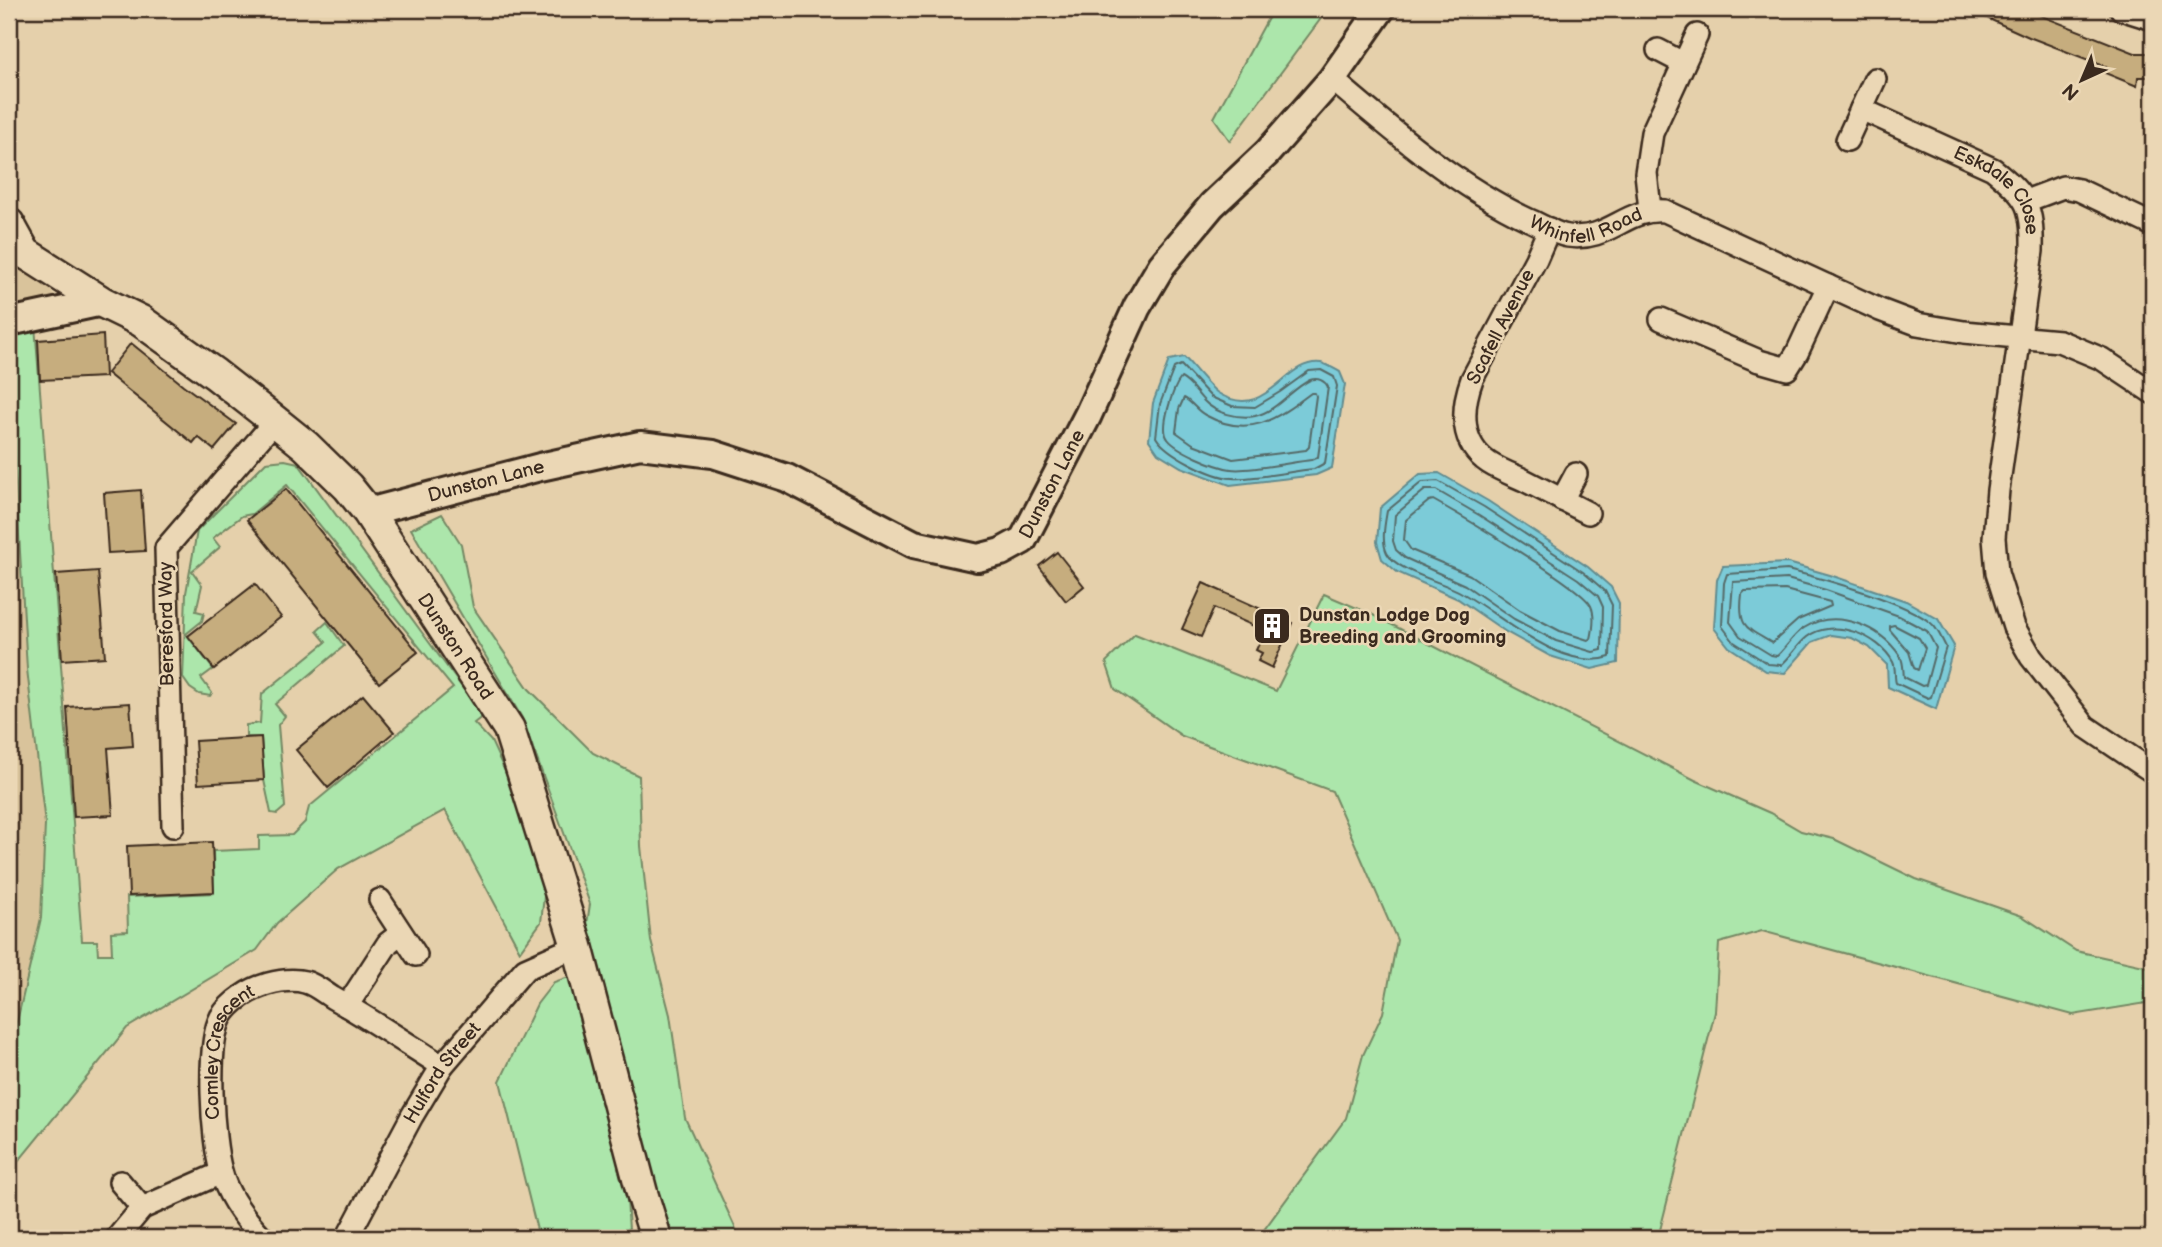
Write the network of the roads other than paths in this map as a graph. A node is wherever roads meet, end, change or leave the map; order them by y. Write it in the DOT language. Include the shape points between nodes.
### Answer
graph roads {
  1 [pos="1381,9"];
  2 [pos="2121,9"];
  3 [pos="2153,19"];
  4 [pos="1697,35"];
  5 [pos="1658,51"];
  6 [pos="1683,63"];
  7 [pos="1332,79"];
  8 [pos="1875,79"];
  9 [pos="1861,109"];
  10 [pos="1847,140"];
  11 [pos="2026,201"];
  12 [pos="1650,209"];
  13 [pos="9,224"];
  14 [pos="2153,225"];
  15 [pos="1549,229"];
  16 [pos="1828,286"];
  17 [pos="102,302"];
  18 [pos="1661,319"];
  19 [pos="9,322"];
  20 [pos="2019,335"];
  21 [pos="2153,393"];
  22 [pos="275,421"];
  23 [pos="1576,474"];
  24 [pos="1563,500"];
  25 [pos="368,512"];
  26 [pos="1588,513"];
  27 [pos="2153,772"];
  28 [pos="173,826"];
  29 [pos="380,900"];
  30 [pos="401,933"];
  31 [pos="577,946"];
  32 [pos="416,955"];
  33 [pos="347,1006"];
  34 [pos="442,1066"];
  35 [pos="221,1173"];
  36 [pos="120,1182"];
  37 [pos="142,1208"];
  38 [pos="117,1238"];
  39 [pos="263,1238"];
  40 [pos="347,1238"];
  41 [pos="656,1238"];
  1 -- 7 [label="street, Dunston Lane"];
  2 -- 3 [label="street"];
  4 -- 6 [label="street"];
  5 -- 6 [label="street"];
  6 -- 12 [label="street" via="1647,151"];
  7 -- 15 [label="street, Whinfell Road" via="1465,185"];
  7 -- 25 [label="street, Dunston Lane" via="1267,153 1212,205 1163,265 1137,307 1023,540 1001,552 978,558 914,544 787,478 713,454 640,444"];
  8 -- 9 [label="street"];
  9 -- 10 [label="street"];
  9 -- 11 [label="street, Eskdale Close" via="1993,169"];
  11 -- 14 [label="street" via="2063,187 2079,190"];
  11 -- 20 [label="street, Eskdale Close" via="2032,251"];
  12 -- 15 [label="street, Whinfell Road" via="1586,237"];
  12 -- 16 [label="street, Whinfell Road" via="1676,215"];
  13 -- 17 [label="main road, Dunston Road" via="25,253"];
  15 -- 24 [label="street, Scafell Avenue" via="1472,379 1464,412 1465,431 1488,462"];
  16 -- 18 [label="street" via="1787,369"];
  16 -- 20 [label="street, Whinfell Road" via="1917,324"];
  17 -- 19 [label="street"];
  17 -- 22 [label="main road, Dunston Road" via="141,321"];
  20 -- 21 [label="street, Whinfell Road" via="2059,341 2102,359"];
  20 -- 27 [label="street, Eskdale Close" via="1994,538 2003,596 2031,657 2085,726"];
  22 -- 25 [label="main road, Dunston Road" via="348,486"];
  22 -- 28 [label="street, Beresford Way" via="166,548"];
  23 -- 24 [label="street"];
  24 -- 26 [label="street, Scafell Avenue"];
  25 -- 31 [label="main road, Dunston Road" via="509,729"];
  29 -- 30 [label="street"];
  30 -- 32 [label="street"];
  30 -- 33 [label="street" via="388,943"];
  31 -- 34 [label="street, Hulford Street" via="525,969"];
  31 -- 41 [label="main road, Dunston Road"];
  33 -- 34 [label="street, Comley Crescent"];
  33 -- 35 [label="street, Comley Crescent" via="306,982 278,982 255,988 236,1000 222,1017 215,1034 212,1088"];
  34 -- 40 [label="street, Hulford Street"];
  35 -- 37 [label="street"];
  35 -- 39 [label="street, Comley Crescent" via="232,1197"];
  36 -- 37 [label="street"];
  37 -- 38 [label="street"];
}
